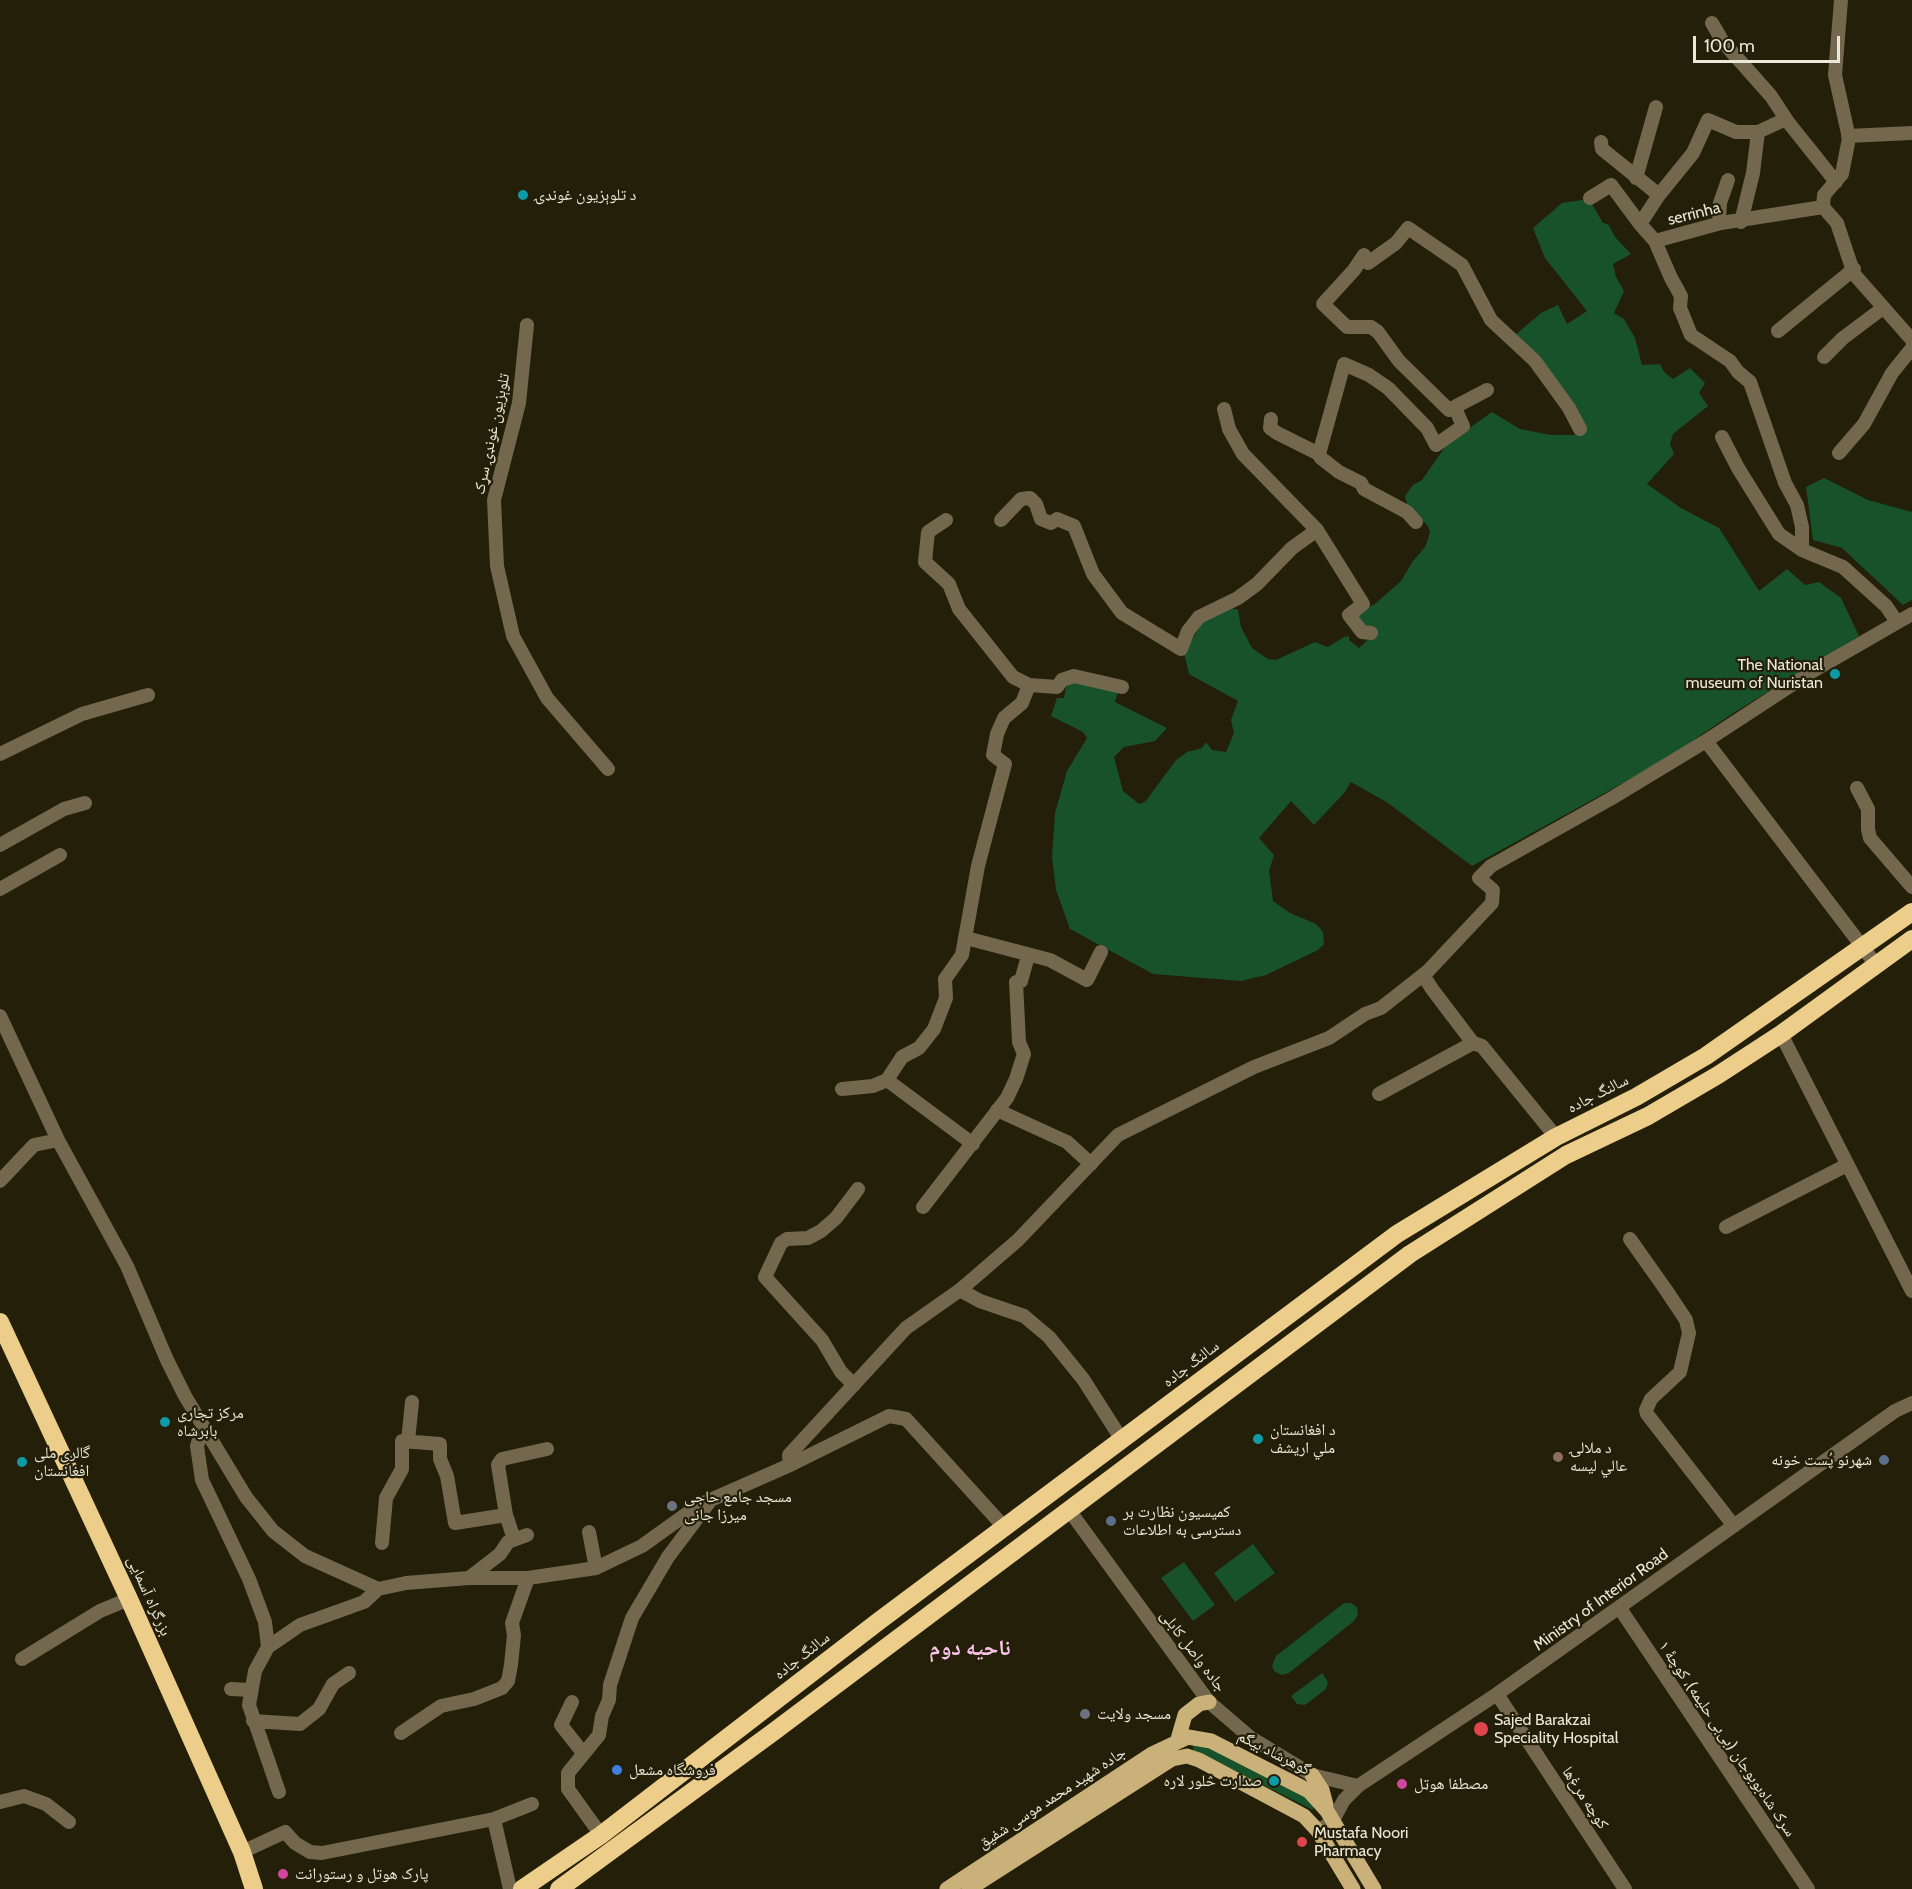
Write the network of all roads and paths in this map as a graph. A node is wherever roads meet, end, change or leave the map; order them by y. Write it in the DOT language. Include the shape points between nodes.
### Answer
graph roads {
  1 [pos="1841,0"];
  2 [pos="1712,23"];
  3 [pos="1656,106"];
  4 [pos="1786,119"];
  5 [pos="1758,132"];
  6 [pos="1912,134"];
  7 [pos="1848,136"];
  8 [pos="1601,142"];
  9 [pos="1636,177"];
  10 [pos="1728,180"];
  11 [pos="1836,182"];
  12 [pos="1659,195"];
  13 [pos="1590,198"];
  14 [pos="1823,207"];
  15 [pos="1741,222"];
  16 [pos="1721,223"];
  17 [pos="1640,224"];
  18 [pos="1655,241"];
  19 [pos="1854,269"];
  20 [pos="1883,308"];
  21 [pos="527,325"];
  22 [pos="1778,331"];
  23 [pos="1912,340"];
  24 [pos="1912,348"];
  25 [pos="1824,357"];
  26 [pos="1487,390"];
  27 [pos="1224,409"];
  28 [pos="1449,410"];
  29 [pos="1271,419"];
  30 [pos="1580,429"];
  31 [pos="1722,437"];
  32 [pos="1839,453"];
  33 [pos="1319,454"];
  34 [pos="946,520"];
  35 [pos="1001,520"];
  36 [pos="1416,522"];
  37 [pos="1317,530"];
  38 [pos="1802,550"];
  39 [pos="1912,614"];
  40 [pos="1898,622"];
  41 [pos="1371,633"];
  42 [pos="1029,685"];
  43 [pos="1122,687"];
  44 [pos="148,695"];
  45 [pos="1706,741"];
  46 [pos="0,754"];
  47 [pos="608,769"];
  48 [pos="1857,788"];
  49 [pos="85,803"];
  50 [pos="0,845"];
  51 [pos="60,855"];
  52 [pos="1912,887"];
  53 [pos="0,889"];
  54 [pos="1912,912"];
  55 [pos="966,938"];
  56 [pos="1912,939"];
  57 [pos="1864,948"];
  58 [pos="1101,952"];
  59 [pos="1028,956"];
  60 [pos="1876,966"];
  61 [pos="1428,971"];
  62 [pos="0,1016"];
  63 [pos="1781,1034"];
  64 [pos="1473,1042"];
  65 [pos="887,1080"];
  66 [pos="842,1089"];
  67 [pos="1379,1094"];
  68 [pos="998,1110"];
  69 [pos="1556,1137"];
  70 [pos="58,1140"];
  71 [pos="973,1143"];
  72 [pos="1091,1164"];
  73 [pos="1847,1165"];
  74 [pos="0,1181"];
  75 [pos="858,1189"];
  76 [pos="923,1207"];
  77 [pos="1726,1227"];
  78 [pos="1630,1239"];
  79 [pos="960,1290"];
  80 [pos="1912,1291"];
  81 [pos="0,1322"];
  82 [pos="1264,1334"];
  83 [pos="1279,1353"];
  84 [pos="854,1385"];
  85 [pos="412,1402"];
  86 [pos="1912,1403"];
  87 [pos="203,1427"];
  88 [pos="1122,1440"];
  89 [pos="408,1441"];
  90 [pos="547,1449"];
  91 [pos="790,1465"];
  92 [pos="711,1500"];
  93 [pos="1069,1510"];
  94 [pos="506,1515"];
  95 [pos="1734,1526"];
  96 [pos="1005,1528"];
  97 [pos="589,1532"];
  98 [pos="382,1543"];
  99 [pos="596,1568"];
  100 [pos="469,1578"];
  101 [pos="528,1578"];
  102 [pos="378,1589"];
  103 [pos="129,1599"];
  104 [pos="1619,1607"];
  105 [pos="268,1647"];
  106 [pos="22,1659"];
  107 [pos="349,1673"];
  108 [pos="231,1689"];
  109 [pos="250,1690"];
  110 [pos="1497,1694"];
  111 [pos="572,1702"];
  112 [pos="1209,1702"];
  113 [pos="253,1721"];
  114 [pos="401,1733"];
  115 [pos="1178,1739"];
  116 [pos="583,1753"];
  117 [pos="1312,1775"];
  118 [pos="1358,1786"];
  119 [pos="279,1792"];
  120 [pos="0,1802"];
  121 [pos="532,1804"];
  122 [pos="1330,1818"];
  123 [pos="494,1819"];
  124 [pos="69,1822"];
  125 [pos="1318,1831"];
  126 [pos="601,1835"];
  127 [pos="242,1852"];
  128 [pos="254,1889"];
  129 [pos="510,1889"];
  130 [pos="522,1889"];
  131 [pos="559,1889"];
  132 [pos="947,1889"];
  133 [pos="969,1889"];
  134 [pos="1353,1889"];
  135 [pos="1374,1889"];
  136 [pos="1625,1889"];
  137 [pos="1808,1889"];
  1 -- 7 [label="street" via="1835,75"];
  2 -- 4 [label="street"];
  3 -- 9 [label="street"];
  4 -- 5 [label="street"];
  4 -- 11 [label="street"];
  5 -- 12 [label="street" via="1736,132 1708,120 1692,153"];
  5 -- 15 [label="street"];
  6 -- 7 [label="street"];
  7 -- 11 [label="street" via="1842,174"];
  8 -- 9 [label="street" via="1602,149"];
  9 -- 12 [label="street"];
  10 -- 16 [label="street" via="1720,203"];
  11 -- 14 [label="street" via="1824,195"];
  12 -- 17 [label="street"];
  13 -- 17 [label="street" via="1611,185"];
  14 -- 15 [label="street, serrinha"];
  14 -- 19 [label="street" via="1837,223"];
  15 -- 16 [label="street, serrinha"];
  16 -- 18 [label="street, serrinha"];
  17 -- 18 [label="street"];
  18 -- 38 [label="street, serrinha" via="1681,296 1680,308 1691,335 1730,361 1750,382 1785,483 1797,505"];
  19 -- 20 [label="street"];
  19 -- 22 [label="street"];
  20 -- 23 [label="street"];
  20 -- 25 [label="street"];
  21 -- 47 [label="street, تلوېزيون غونډۍ سړک" via="519,403 494,500 497,566 513,636 547,698"];
  24 -- 32 [label="street" via="1892,373 1864,424"];
  26 -- 28 [label="street"];
  27 -- 37 [label="street" via="1229,429 1243,454"];
  28 -- 30 [label="street" via="1400,361 1378,332 1371,327 1347,327 1323,304 1364,255 1368,263 1396,243 1408,228 1462,266 1491,320 1535,361"];
  28 -- 33 [label="street" via="1455,408 1463,426 1436,445 1427,428 1388,388 1344,364"];
  29 -- 33 [label="street" via="1270,428"];
  31 -- 38 [label="street" via="1779,534"];
  33 -- 36 [label="street" via="1339,472 1407,512"];
  34 -- 42 [label="street" via="928,532 925,562 949,584 959,609 1013,677"];
  35 -- 37 [label="street" via="1021,499 1030,498 1041,519 1051,523 1057,519 1074,526 1093,574 1122,613 1180,649 1199,617 1257,584 1292,548"];
  37 -- 41 [label="street" via="1363,604 1349,615 1362,632"];
  38 -- 40 [label="street" via="1850,572 1887,606"];
  39 -- 40 [label="street"];
  40 -- 45 [label="street" via="1813,671"];
  42 -- 43 [label="street" via="1057,687 1062,680 1074,676"];
  42 -- 55 [label="street" via="1022,704 1004,718 997,734 993,755 1005,764 978,866"];
  44 -- 46 [label="street" via="82,714"];
  45 -- 57 [label="street"];
  45 -- 61 [label="street" via="1491,866 1479,878 1493,890 1492,903"];
  48 -- 52 [label="street" via="1868,809 1870,838"];
  49 -- 50 [label="street" via="64,809"];
  51 -- 53 [label="street"];
  54 -- 57 [label="highway, سالنگ جاده"];
  55 -- 59 [label="street"];
  55 -- 65 [label="street" via="962,955 945,979 946,998 934,1029 919,1048 902,1057"];
  56 -- 60 [label="highway"];
  57 -- 60 [label="street"];
  57 -- 69 [label="highway, سالنگ جاده" via="1706,1056"];
  58 -- 59 [label="street" via="1087,980 1050,960"];
  59 -- 68 [label="street" via="1021,981 1016,982 1019,1042 1024,1054 1007,1098"];
  60 -- 63 [label="highway"];
  61 -- 64 [label="street" via="1423,975"];
  61 -- 72 [label="street" via="1382,1008 1365,1014 1329,1038 1254,1067 1118,1135"];
  62 -- 70 [label="street"];
  63 -- 73 [label="street"];
  63 -- 83 [label="highway" via="1648,1116 1566,1155 1410,1254"];
  64 -- 67 [label="street"];
  64 -- 69 [label="street" via="1482,1046"];
  65 -- 66 [label="street" via="873,1086"];
  65 -- 71 [label="street"];
  68 -- 71 [label="street"];
  68 -- 72 [label="street" via="1067,1142"];
  69 -- 82 [label="highway, سالنگ جاده" via="1397,1234"];
  70 -- 74 [label="street" via="34,1145"];
  70 -- 87 [label="street" via="122,1256 176,1378"];
  71 -- 76 [label="street"];
  72 -- 79 [label="street" via="1018,1240"];
  73 -- 77 [label="street"];
  73 -- 80 [label="street"];
  75 -- 84 [label="street" via="821,1232 781,1243 765,1277 822,1340 841,1372"];
  78 -- 95 [label="street" via="1686,1320 1689,1333 1680,1372 1652,1399 1647,1414"];
  79 -- 84 [label="street" via="906,1328"];
  79 -- 88 [label="street" via="1023,1316 1049,1337 1083,1379"];
  81 -- 103 [label="highway, بزرگراه آسمایی"];
  82 -- 83 [label="highway"];
  82 -- 88 [label="highway, سالنگ جاده"];
  83 -- 93 [label="highway"];
  84 -- 91 [label="street" via="789,1455"];
  85 -- 89 [label="street"];
  86 -- 95 [label="street, Ministry of Interior Road"];
  87 -- 102 [label="street" via="246,1497 286,1543 305,1556"];
  87 -- 105 [label="street" via="197,1446 202,1480 249,1579 265,1622"];
  88 -- 96 [label="highway, سالنگ جاده"];
  89 -- 94 [label="street" via="440,1444 455,1523"];
  89 -- 98 [label="street" via="400,1442 402,1469 386,1498"];
  90 -- 94 [label="street" via="499,1462"];
  91 -- 92 [label="street"];
  91 -- 96 [label="street" via="889,1416 898,1416 906,1419"];
  92 -- 99 [label="street" via="679,1517 642,1546"];
  92 -- 116 [label="street" via="668,1557 632,1618 599,1734"];
  93 -- 112 [label="street, جاده واصل کابلی"];
  93 -- 131 [label="highway"];
  94 -- 100 [label="street" via="521,1537"];
  95 -- 104 [label="street, Ministry of Interior Road"];
  96 -- 126 [label="highway, سالنگ جاده"];
  97 -- 99 [label="street"];
  99 -- 101 [label="street"];
  100 -- 101 [label="street"];
  100 -- 102 [label="street"];
  101 -- 114 [label="street" via="512,1623 508,1681 502,1688 474,1699 441,1706"];
  102 -- 105 [label="street" via="364,1602 300,1625"];
  103 -- 106 [label="street" via="100,1611"];
  103 -- 127 [label="highway, بزرگراه آسمایی"];
  104 -- 110 [label="street, Ministry of Interior Road"];
  104 -- 137 [label="street, سرک شاه‌بوبوجان (بی‌بی حلیمه)، کوچۀ ۱"];
  105 -- 109 [label="street"];
  107 -- 113 [label="street" via="333,1684 319,1709 300,1724"];
  108 -- 109 [label="street"];
  109 -- 113 [label="street"];
  110 -- 118 [label="street, Ministry of Interior Road"];
  110 -- 136 [label="street, کوچه مرغ‌ها"];
  111 -- 116 [label="street" via="561,1725"];
  112 -- 115 [label="main road" via="1199,1704 1185,1715"];
  112 -- 117 [label="street, جاده واصل کابلی" via="1251,1738"];
  113 -- 119 [label="street"];
  115 -- 122 [label="main road, گوهرشاد بیگم" via="1211,1741 1301,1786 1320,1801"];
  115 -- 132 [label="main road, جاده شهید محمد موسی شفیق"];
  116 -- 126 [label="street" via="568,1773 566,1784"];
  117 -- 118 [label="street, جاده واصل کابلی"];
  117 -- 122 [label="main road" via="1322,1790"];
  118 -- 122 [label="street, Ministry of Interior Road"];
  120 -- 124 [label="street" via="24,1796 46,1804"];
  121 -- 123 [label="street"];
  122 -- 125 [label="street, Ministry of Interior Road"];
  122 -- 135 [label="main road, گوهرشاد بیگم"];
  123 -- 127 [label="street" via="322,1853 310,1852 285,1832"];
  123 -- 129 [label="street"];
  125 -- 133 [label="main road, جاده شهید محمد موسی شفیق" via="1293,1808 1187,1756 1172,1759"];
  125 -- 134 [label="main road"];
  126 -- 130 [label="highway, سالنگ جاده"];
  127 -- 128 [label="highway, بزرگراه آسمایی"];
}
